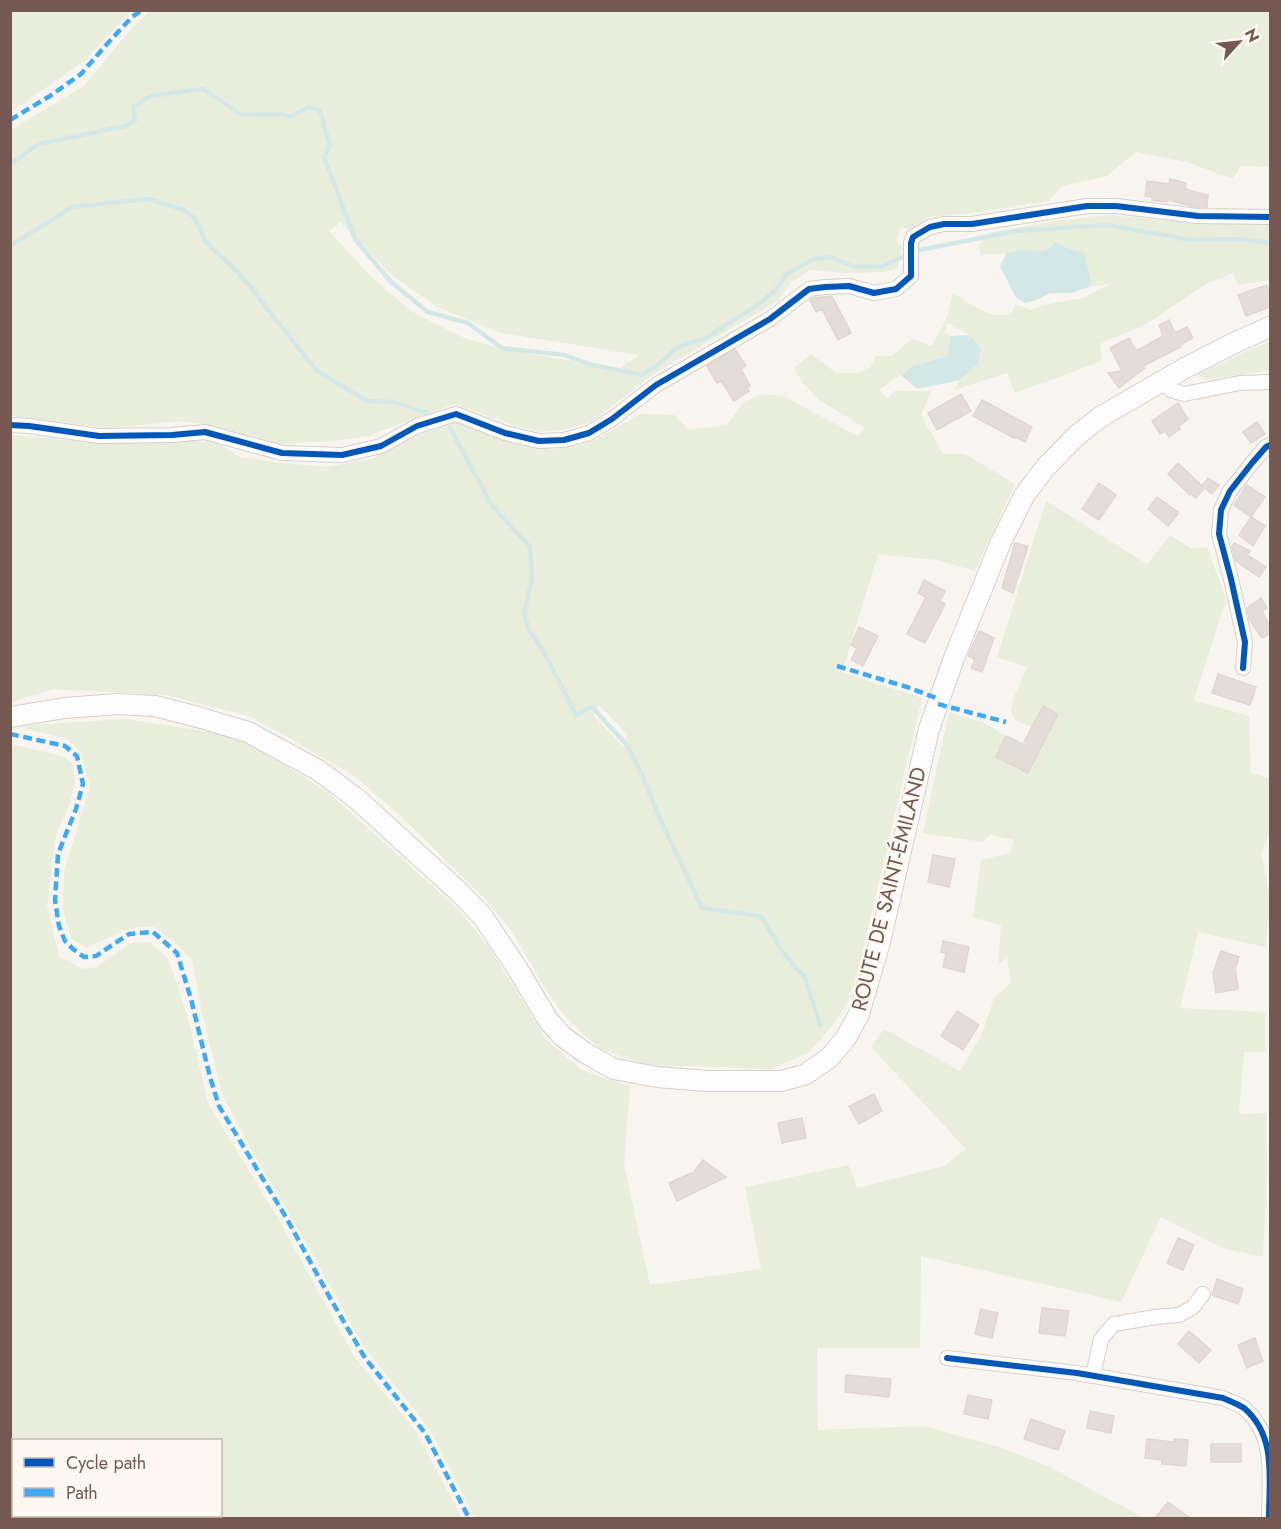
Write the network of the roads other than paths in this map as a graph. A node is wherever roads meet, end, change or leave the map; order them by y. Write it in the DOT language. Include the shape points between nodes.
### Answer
graph roads {
  1 [pos="1270,217"];
  2 [pos="1270,327"];
  3 [pos="1162,381"];
  4 [pos="1270,382"];
  5 [pos="10,425"];
  6 [pos="1270,445"];
  7 [pos="1243,668"];
  8 [pos="10,717"];
  9 [pos="1203,1294"];
  10 [pos="947,1359"];
  11 [pos="1093,1376"];
  12 [pos="1269,1518"];
  1 -- 5 [label="street" via="1198,216 1088,206 930,227 914,237 911,276 896,289 874,293 849,286 825,286 809,290 770,319 656,385 612,419 589,433 564,440 539,441 505,433 456,414 417,426 381,446 342,455 282,453 205,432 99,436"];
  2 -- 3 [label="main road, ROUTE DE SAINT-ÉMILAND"];
  3 -- 4 [label="street" via="1185,394 1240,383"];
  3 -- 8 [label="main road, ROUTE DE SAINT-ÉMILAND" via="1076,436 1024,496 1000,544 929,729 880,942 859,1014 829,1058 806,1074 782,1081 657,1077 614,1069 584,1052 561,1036 548,1020 483,917 459,892 357,799 318,770 248,732 155,706 117,704"];
  6 -- 7 [label="street" via="1230,491 1221,510 1219,534 1245,642"];
  9 -- 11 [label="street" via="1193,1307 1179,1315 1114,1324 1101,1339"];
  10 -- 11 [label="street"];
  11 -- 12 [label="street" via="1223,1398 1242,1407 1259,1425 1269,1450"];
}
